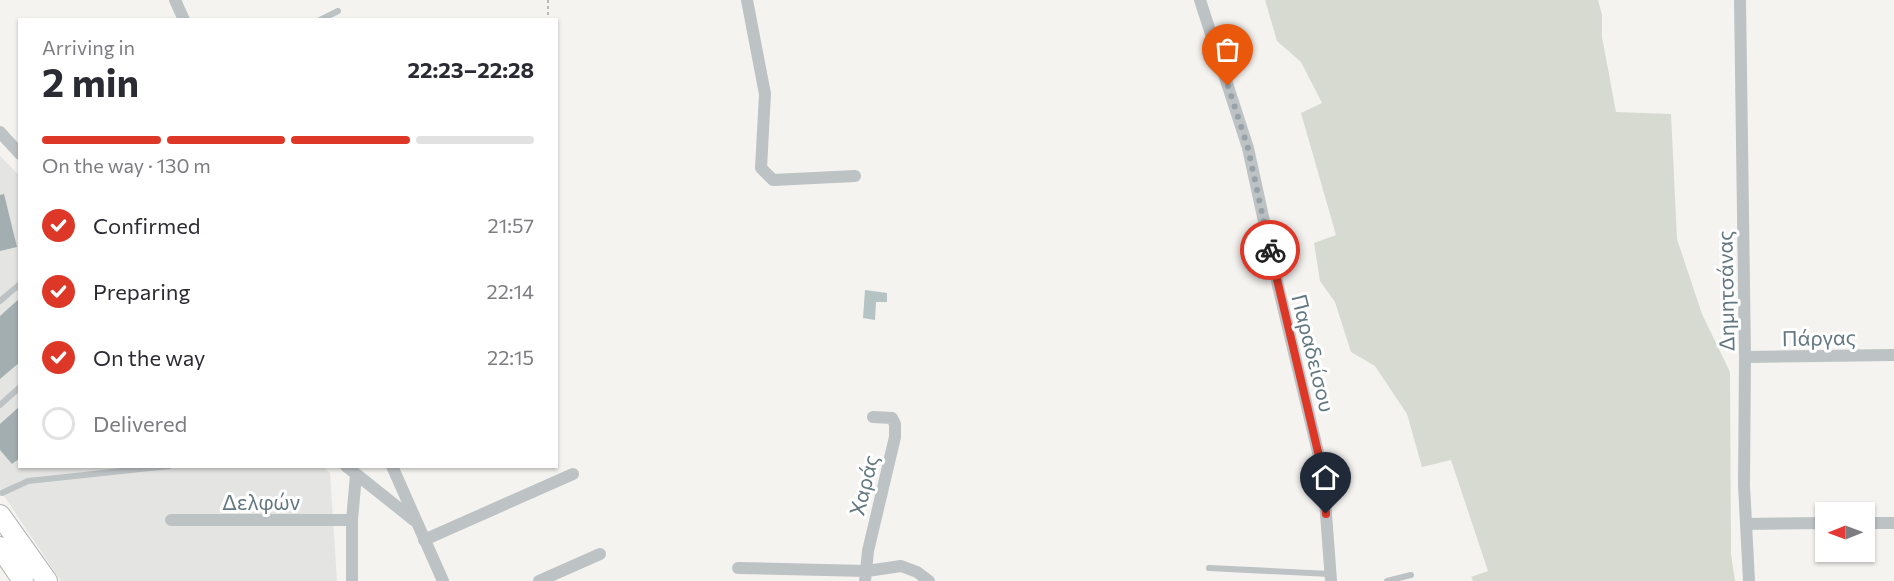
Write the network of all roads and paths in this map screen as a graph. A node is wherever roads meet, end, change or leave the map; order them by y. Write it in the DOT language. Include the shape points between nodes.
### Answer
graph roads {
  1 [pos="175,0"];
  2 [pos="548,0"];
  3 [pos="747,0"];
  4 [pos="1200,0"];
  5 [pos="1740,0"];
  6 [pos="338,11"];
  7 [pos="548,15"];
  8 [pos="183,18"];
  9 [pos="324,18"];
  10 [pos="0,132"];
  11 [pos="18,152"];
  12 [pos="855,177"];
  13 [pos="18,286"];
  14 [pos="0,301"];
  15 [pos="1894,355"];
  16 [pos="1745,357"];
  17 [pos="18,389"];
  18 [pos="0,405"];
  19 [pos="873,417"];
  20 [pos="95,468"];
  21 [pos="152,468"];
  22 [pos="348,468"];
  23 [pos="393,468"];
  24 [pos="573,474"];
  25 [pos="94,475"];
  26 [pos="356,475"];
  27 [pos="1,494"];
  28 [pos="0,515"];
  29 [pos="171,520"];
  30 [pos="352,520"];
  31 [pos="416,522"];
  32 [pos="1815,523"];
  33 [pos="1875,523"];
  34 [pos="1894,523"];
  35 [pos="1746,524"];
  36 [pos="424,540"];
  37 [pos="0,547"];
  38 [pos="600,554"];
  39 [pos="738,568"];
  40 [pos="1209,568"];
  41 [pos="1411,575"];
  42 [pos="866,576"];
  43 [pos="1331,578"];
  44 [pos="23,581"];
  45 [pos="47,581"];
  46 [pos="352,581"];
  47 [pos="443,581"];
  48 [pos="539,581"];
  49 [pos="929,581"];
  50 [pos="1387,581"];
  51 [pos="1749,581"];
  1 -- 8 [label="street"];
  2 -- 7 [label="path"];
  3 -- 12 [label="street" via="765,94 761,168 773,180"];
  4 -- 43 [label="street, Παραδείσου" via="1248,148 1323,473"];
  5 -- 16 [label="street, Δημητσάνας"];
  6 -- 9 [label="lane"];
  10 -- 11 [label="street"];
  13 -- 14 [label="lane"];
  15 -- 16 [label="street, Πάργας"];
  16 -- 35 [label="street, Δημητσάνας"];
  17 -- 18 [label="lane"];
  19 -- 42 [label="street, Χαράς" via="892,418 895,437 868,551"];
  20 -- 25 [label="lane"];
  21 -- 25 [label="lane"];
  22 -- 26 [label="street"];
  23 -- 31 [label="street"];
  24 -- 36 [label="street"];
  25 -- 27 [label="lane" via="28,481"];
  26 -- 30 [label="street"];
  26 -- 31 [label="street"];
  28 -- 45 [label="main road"];
  29 -- 30 [label="street, Δελφών"];
  30 -- 46 [label="street"];
  31 -- 36 [label="street"];
  32 -- 35 [label="street"];
  33 -- 34 [label="street"];
  35 -- 51 [label="street, Δημητσάνας"];
  36 -- 47 [label="street"];
  37 -- 44 [label="main road"];
  38 -- 48 [label="street"];
  39 -- 42 [label="street"];
  40 -- 43 [label="lane"];
  41 -- 50 [label="lane"];
  42 -- 49 [label="street" via="901,566"];
}
